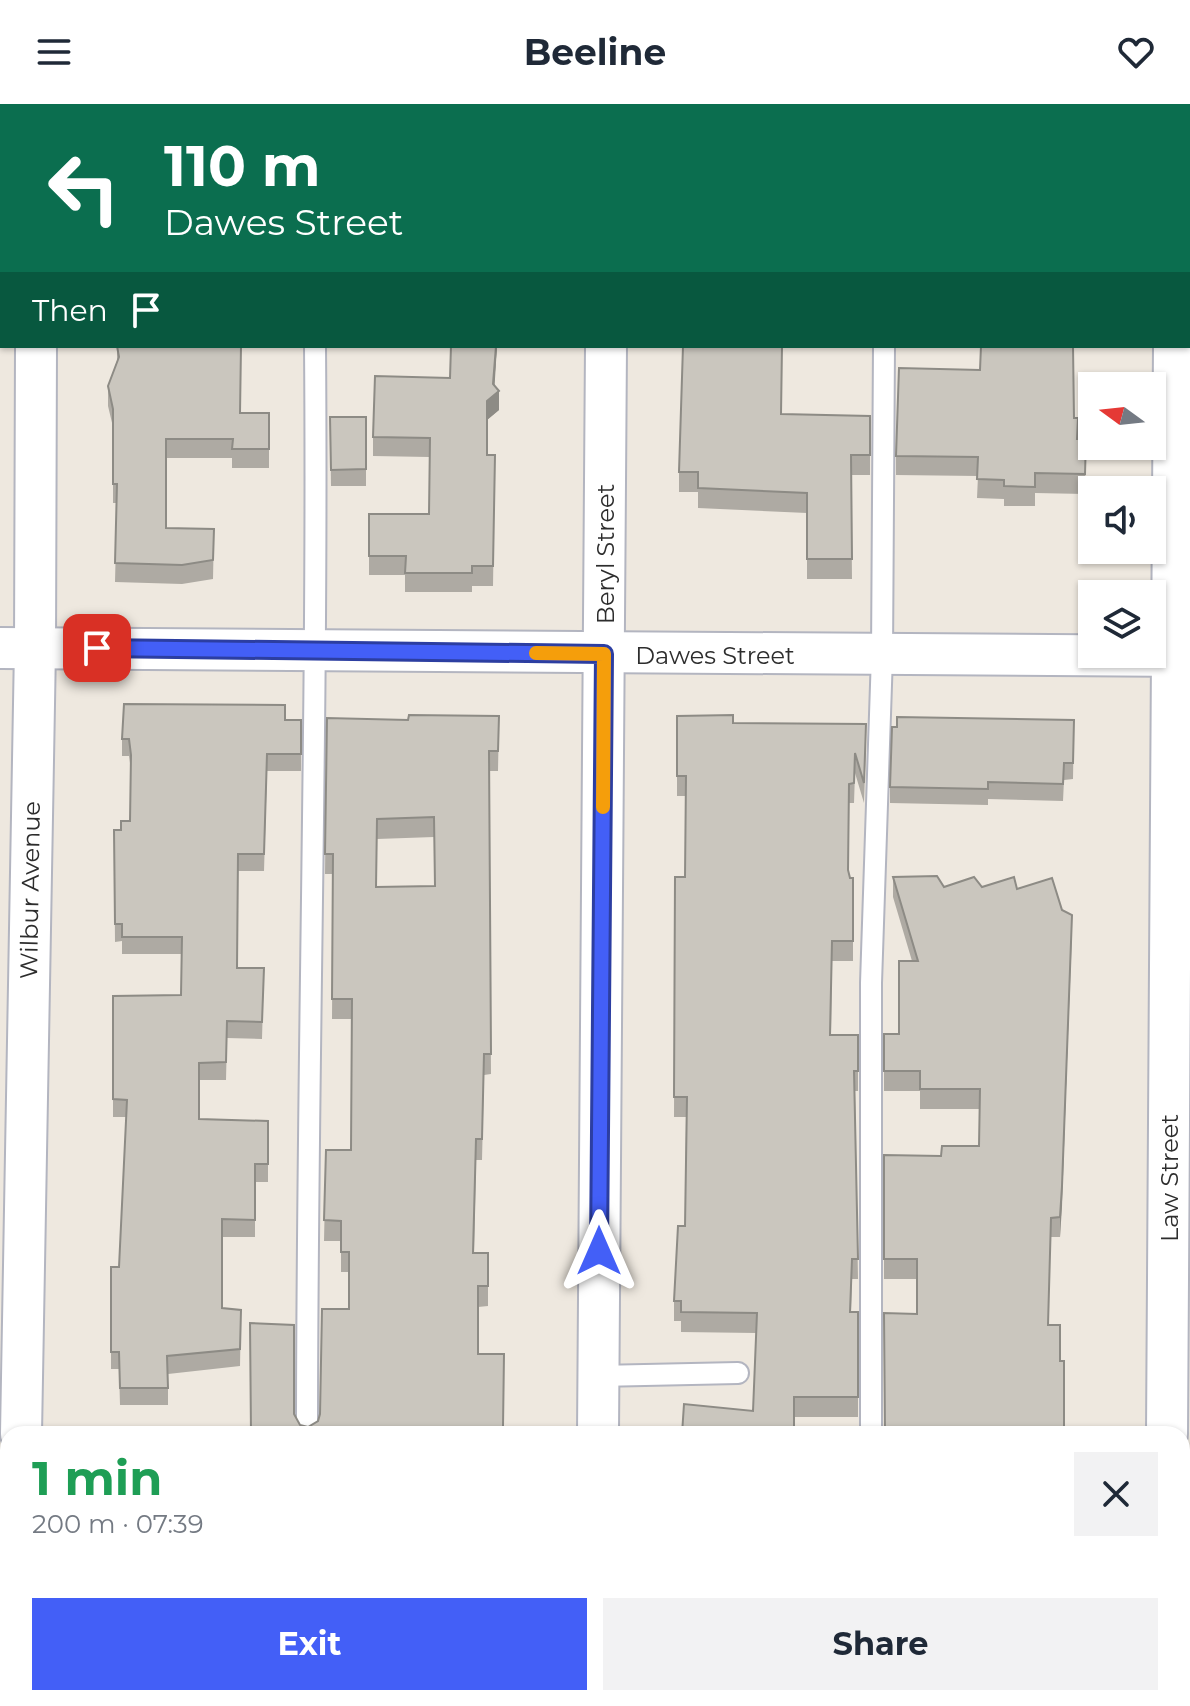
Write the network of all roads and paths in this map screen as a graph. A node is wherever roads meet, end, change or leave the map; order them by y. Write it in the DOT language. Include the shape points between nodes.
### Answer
graph roads {
  1 [pos="36,348"];
  2 [pos="315,348"];
  3 [pos="606,348"];
  4 [pos="884,348"];
  5 [pos="1174,348"];
  6 [pos="17,648"];
  7 [pos="317,651"];
  8 [pos="604,654"];
  9 [pos="882,655"];
  10 [pos="1181,656"];
  11 [pos="738,1373"];
  12 [pos="598,1376"];
  13 [pos="21,1426"];
  14 [pos="307,1426"];
  15 [pos="598,1426"];
  16 [pos="871,1426"];
  17 [pos="1167,1426"];
  1 -- 6 [label="street, Wilbur Avenue"];
  2 -- 7 [label="lane"];
  3 -- 8 [label="street, Beryl Street"];
  4 -- 9 [label="lane"];
  5 -- 10 [label="street, Law Street"];
  6 -- 7 [label="street, Dawes Street"];
  6 -- 13 [label="street, Wilbur Avenue"];
  7 -- 8 [label="street, Dawes Street"];
  7 -- 14 [label="lane"];
  8 -- 9 [label="street, Dawes Street"];
  8 -- 12 [label="street, Beryl Street"];
  9 -- 10 [label="street, Dawes Street"];
  9 -- 16 [label="lane" via="871,983"];
  10 -- 17 [label="street, Law Street"];
  11 -- 12 [label="lane"];
  12 -- 15 [label="street, Beryl Street"];
}
